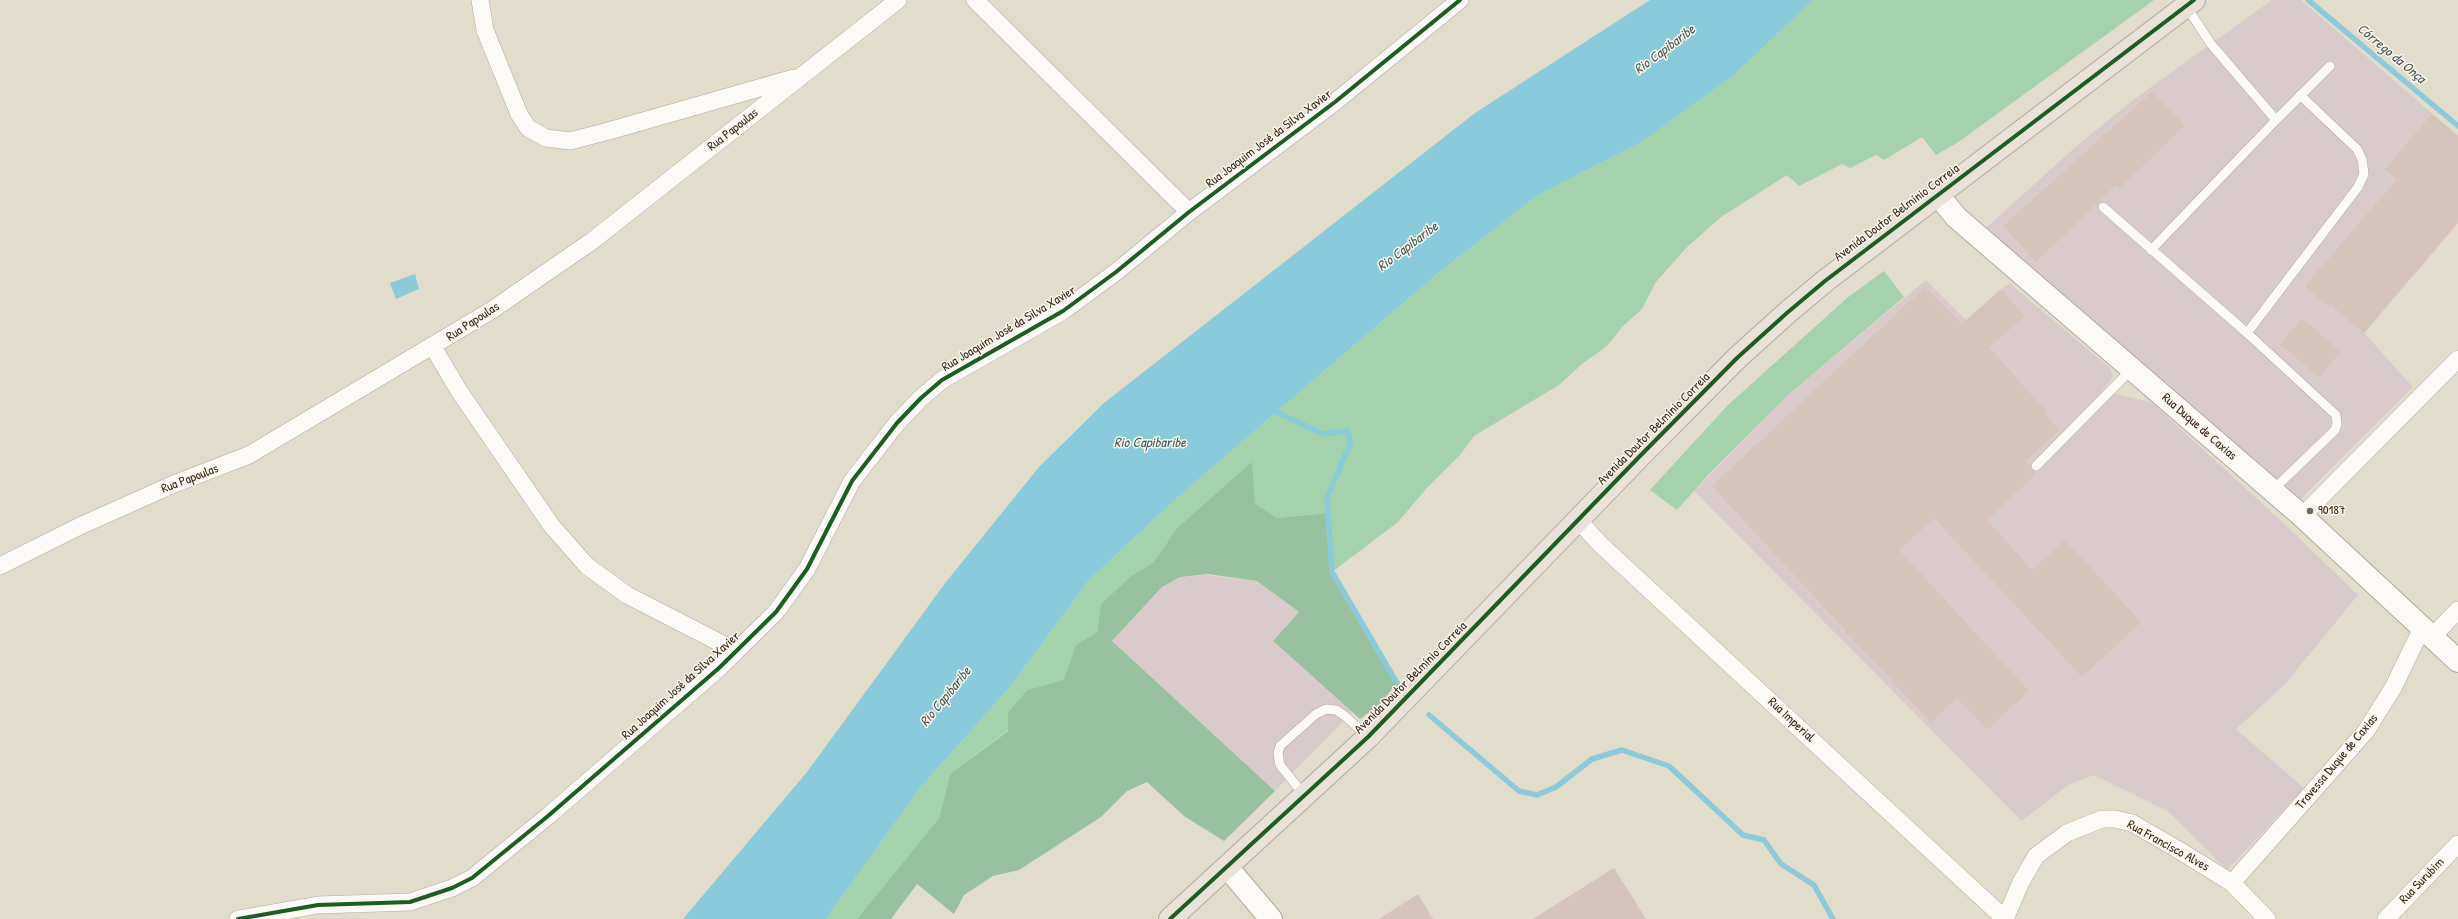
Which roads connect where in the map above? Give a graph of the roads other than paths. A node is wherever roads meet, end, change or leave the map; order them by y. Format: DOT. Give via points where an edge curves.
graph roads {
  1 [pos="480,0"];
  2 [pos="898,0"];
  3 [pos="974,0"];
  4 [pos="1460,0"];
  5 [pos="2190,3"];
  6 [pos="2330,66"];
  7 [pos="802,75"];
  8 [pos="2300,95"];
  9 [pos="2276,120"];
  10 [pos="1938,195"];
  11 [pos="2103,208"];
  12 [pos="1189,212"];
  13 [pos="2151,250"];
  14 [pos="2246,333"];
  15 [pos="433,346"];
  16 [pos="2458,359"];
  17 [pos="2132,369"];
  18 [pos="2036,466"];
  19 [pos="2272,491"];
  20 [pos="2302,516"];
  21 [pos="1578,520"];
  22 [pos="0,566"];
  23 [pos="2458,610"];
  24 [pos="2427,633"];
  25 [pos="736,651"];
  26 [pos="2458,661"];
  27 [pos="1368,737"];
  28 [pos="1304,795"];
  29 [pos="2458,844"];
  30 [pos="1227,868"];
  31 [pos="2232,883"];
  32 [pos="238,919"];
  33 [pos="1170,919"];
  34 [pos="1271,919"];
  35 [pos="2005,919"];
  36 [pos="2267,919"];
  37 [pos="2386,919"];
  1 -- 7 [label="street" via="485,30 519,114 528,128 546,138 570,141"];
  2 -- 7 [label="street, Rua Papoulas"];
  3 -- 12 [label="street"];
  4 -- 12 [label="street, Rua Joaquim José da Silva Xavier" via="1335,102"];
  5 -- 9 [label="lane" via="2211,44"];
  5 -- 10 [label="main road, Avenida Doutor Belmínio Correia"];
  6 -- 8 [label="lane"];
  7 -- 15 [label="street, Rua Papoulas" via="592,241 492,310"];
  8 -- 9 [label="lane"];
  8 -- 14 [label="lane" via="2357,149 2362,158 2364,174 2358,187"];
  9 -- 13 [label="lane"];
  10 -- 17 [label="street, Rua Duque de Caxias" via="1956,217"];
  10 -- 21 [label="main road, Avenida Doutor Belmínio Correia" via="1825,281 1737,358"];
  11 -- 13 [label="lane"];
  12 -- 25 [label="street, Rua Joaquim José da Silva Xavier" via="1116,272 1063,311 942,380 921,398 897,423 852,481 820,545 793,591 776,612"];
  13 -- 14 [label="lane"];
  14 -- 19 [label="lane" via="2336,416 2335,430"];
  15 -- 22 [label="street, Rua Papoulas" via="249,455 166,487"];
  15 -- 25 [label="street" via="459,391 551,525 587,566 627,595"];
  16 -- 20 [label="street"];
  17 -- 18 [label="lane"];
  17 -- 19 [label="street, Rua Duque de Caxias"];
  19 -- 20 [label="street, Rua Duque de Caxias"];
  20 -- 24 [label="street, Rua Duque de Caxias"];
  21 -- 27 [label="main road, Avenida Doutor Belmínio Correia"];
  21 -- 35 [label="street, Rua Imperial" via="1600,544"];
  23 -- 24 [label="street, Travessa Duque de Caxias"];
  24 -- 26 [label="street, Rua Duque de Caxias"];
  24 -- 31 [label="street, Travessa Duque de Caxias" via="2366,731"];
  25 -- 32 [label="street, Rua Joaquim José da Silva Xavier" via="548,816 472,878 452,888 410,902 318,905"];
  27 -- 28 [label="main road, Avenida Doutor Belmínio Correia"];
  27 -- 28 [label="lane" via="1345,716 1336,710 1326,709 1316,714 1280,746 1280,765"];
  28 -- 30 [label="main road, Avenida Doutor Belmínio Correia"];
  29 -- 37 [label="street, Rua Surubim"];
  30 -- 33 [label="main road, Avenida Doutor Belmínio Correia"];
  30 -- 34 [label="street"];
  31 -- 35 [label="street, Rua Francisco Alves" via="2132,823 2102,819 2067,833 2036,856"];
  31 -- 36 [label="street, Rua Francisco Alves"];
}
